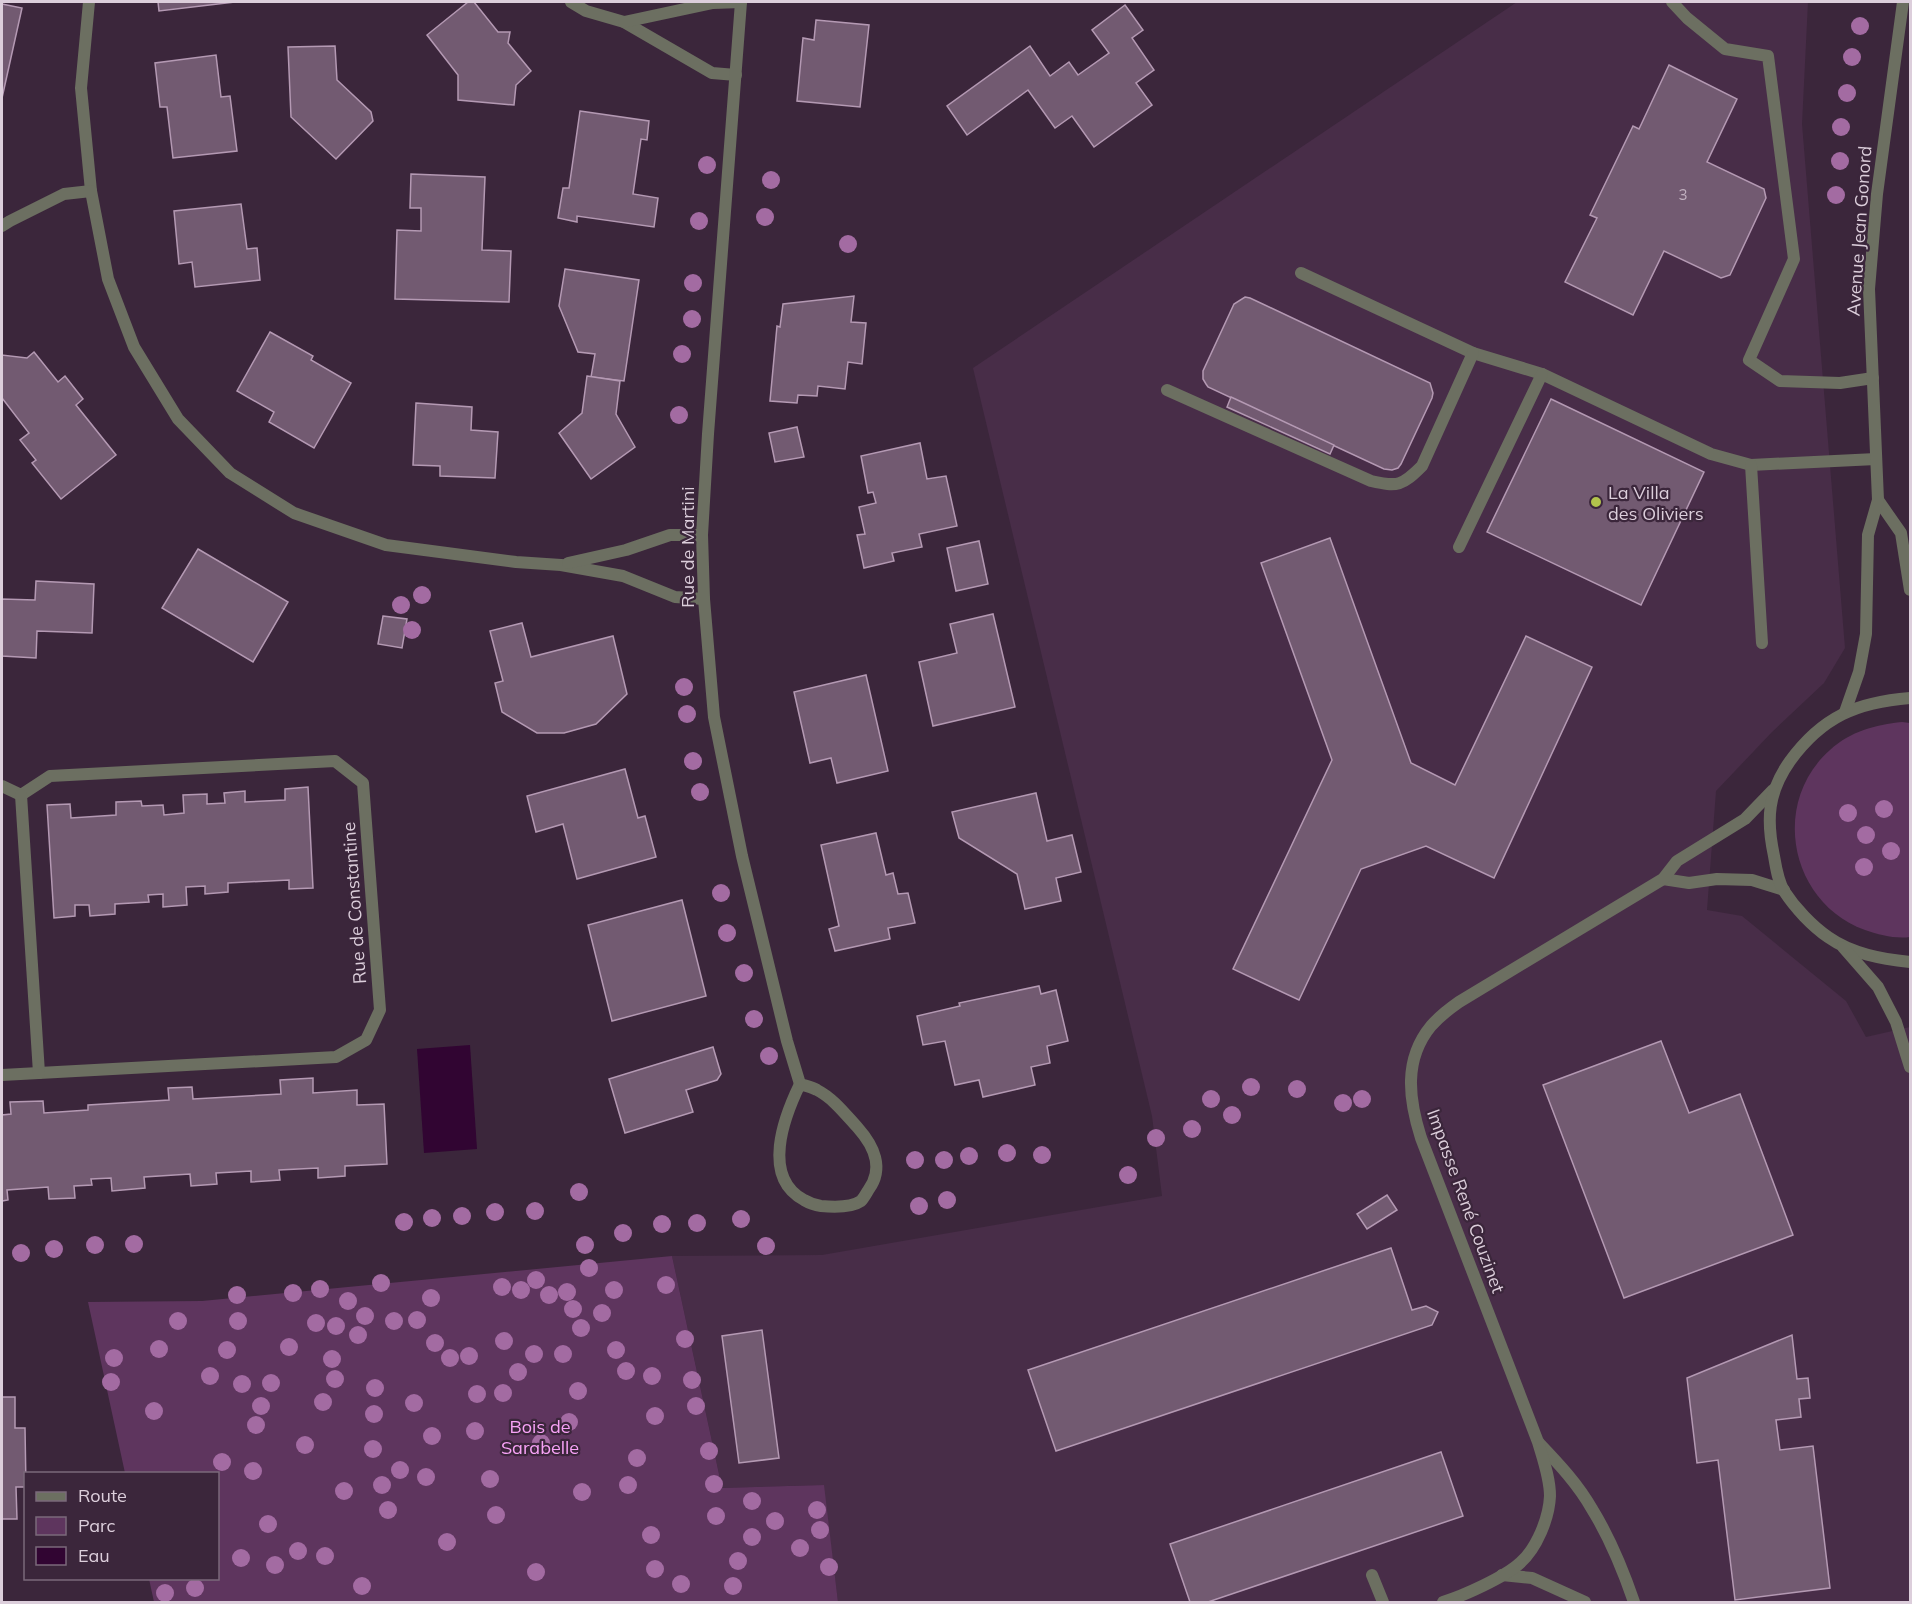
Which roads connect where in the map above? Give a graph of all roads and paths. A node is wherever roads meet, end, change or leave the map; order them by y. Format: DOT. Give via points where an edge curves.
graph roads {
  1 [pos="90,2"];
  2 [pos="571,2"];
  3 [pos="741,2"];
  4 [pos="1672,2"];
  5 [pos="1903,2"];
  6 [pos="624,22"];
  7 [pos="736,75"];
  8 [pos="91,191"];
  9 [pos="2,226"];
  10 [pos="1301,273"];
  11 [pos="1473,353"];
  12 [pos="1542,374"];
  13 [pos="1873,378"];
  14 [pos="1167,390"];
  15 [pos="1876,459"];
  16 [pos="1751,465"];
  17 [pos="1878,500"];
  18 [pos="702,535"];
  19 [pos="1459,547"];
  20 [pos="561,565"];
  21 [pos="1911,590"];
  22 [pos="704,599"];
  23 [pos="1762,643"];
  24 [pos="1911,698"];
  25 [pos="1845,712"];
  26 [pos="2,786"];
  27 [pos="1773,790"];
  28 [pos="21,795"];
  29 [pos="1663,879"];
  30 [pos="1784,890"];
  31 [pos="1840,944"];
  32 [pos="1911,962"];
  33 [pos="1911,1067"];
  34 [pos="39,1073"];
  35 [pos="2,1075"];
  36 [pos="800,1084"];
  37 [pos="1538,1442"];
  38 [pos="1372,1575"];
  39 [pos="1502,1575"];
  40 [pos="1383,1602"];
  41 [pos="1443,1602"];
  42 [pos="1585,1602"];
  43 [pos="1635,1602"];
  1 -- 8 [label="street" via="81,88"];
  2 -- 6 [label="street" via="586,11"];
  3 -- 6 [label="street" via="713,3"];
  3 -- 7 [label="street, Rue de Martini"];
  4 -- 13 [label="street" via="1725,49 1768,56 1794,259 1749,360 1780,381 1840,383"];
  5 -- 13 [label="street, Avenue Jean Gonord" via="1876,194 1869,289"];
  6 -- 7 [label="street" via="712,73"];
  7 -- 18 [label="street, Rue de Martini"];
  8 -- 9 [label="street" via="64,194"];
  8 -- 20 [label="street" via="108,279 134,347 178,419 230,473 294,513 386,545"];
  10 -- 11 [label="street"];
  11 -- 12 [label="street"];
  11 -- 14 [label="street" via="1422,466 1409,479 1392,485 1371,481"];
  12 -- 16 [label="street" via="1712,454"];
  12 -- 19 [label="street"];
  13 -- 15 [label="street, Avenue Jean Gonord"];
  15 -- 16 [label="street"];
  15 -- 17 [label="street, Avenue Jean Gonord"];
  16 -- 23 [label="street"];
  17 -- 21 [label="street" via="1900,533"];
  17 -- 25 [label="street, Avenue Jean Gonord" via="1868,535 1866,634 1859,672"];
  18 -- 20 [label="street" via="670,535"];
  18 -- 22 [label="street, Rue de Martini"];
  20 -- 22 [label="street" via="623,576 675,597"];
  22 -- 36 [label="street, Rue de Martini" via="716,729 742,856"];
  24 -- 25 [label="street" via="1872,703"];
  25 -- 27 [label="street" via="1803,744"];
  26 -- 28 [label="street"];
  27 -- 29 [label="street, Impasse René Couzinet" via="1745,819 1677,861"];
  27 -- 30 [label="street" via="1770,838"];
  28 -- 34 [label="street"];
  28 -- 34 [label="street, Rue de Constantine" via="50,776 335,761 363,783 381,1010 366,1040 336,1057"];
  29 -- 30 [label="street" via="1689,883 1752,880"];
  29 -- 37 [label="street, Impasse René Couzinet" via="1459,1002 1431,1026 1416,1053 1412,1070 1412,1110 1421,1138"];
  30 -- 31 [label="street" via="1802,914"];
  31 -- 32 [label="street" via="1881,959"];
  31 -- 33 [label="street" via="1878,987 1896,1022"];
  34 -- 35 [label="street, Rue de Constantine"];
  36 -- 36 [label="street" via="783,1125 779,1160 784,1181 794,1195 814,1205 839,1208 861,1201 876,1179 876,1158 866,1137 819,1091"];
  37 -- 39 [label="street, Impasse René Couzinet" via="1550,1496 1545,1521 1534,1547"];
  37 -- 43 [label="street, Impasse René Couzinet" via="1592,1508"];
  38 -- 40 [label="street"];
  39 -- 41 [label="street, Impasse René Couzinet"];
  39 -- 42 [label="street" via="1532,1578"];
}
